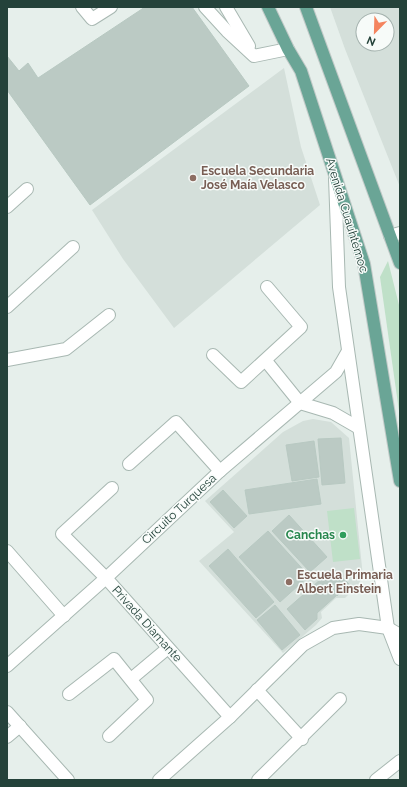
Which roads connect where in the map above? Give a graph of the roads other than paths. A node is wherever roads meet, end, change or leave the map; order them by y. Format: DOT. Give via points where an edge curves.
graph roads {
  1 [pos="82,7"];
  2 [pos="111,7"];
  3 [pos="205,7"];
  4 [pos="226,7"];
  5 [pos="268,7"];
  6 [pos="306,7"];
  7 [pos="288,49"];
  8 [pos="254,56"];
  9 [pos="334,173"];
  10 [pos="27,189"];
  11 [pos="7,207"];
  12 [pos="395,234"];
  13 [pos="73,247"];
  14 [pos="400,263"];
  15 [pos="267,287"];
  16 [pos="7,307"];
  17 [pos="109,315"];
  18 [pos="348,351"];
  19 [pos="213,355"];
  20 [pos="7,360"];
  21 [pos="266,361"];
  22 [pos="300,403"];
  23 [pos="359,428"];
  24 [pos="129,464"];
  25 [pos="220,471"];
  26 [pos="400,481"];
  27 [pos="112,488"];
  28 [pos="7,550"];
  29 [pos="106,578"];
  30 [pos="64,616"];
  31 [pos="388,628"];
  32 [pos="400,635"];
  33 [pos="168,648"];
  34 [pos="400,659"];
  35 [pos="7,666"];
  36 [pos="131,679"];
  37 [pos="257,690"];
  38 [pos="68,694"];
  39 [pos="340,699"];
  40 [pos="7,712"];
  41 [pos="230,717"];
  42 [pos="20,726"];
  43 [pos="109,736"];
  44 [pos="7,737"];
  45 [pos="302,739"];
  46 [pos="400,761"];
  47 [pos="161,779"];
  48 [pos="68,780"];
  49 [pos="258,780"];
  50 [pos="376,780"];
  1 -- 2 [label="street" via="92,19"];
  3 -- 8 [label="street"];
  4 -- 8 [label="street"];
  5 -- 7 [label="main road, Avenida Cuauhtémoc"];
  6 -- 12 [label="main road"];
  7 -- 8 [label="street"];
  7 -- 9 [label="main road, Avenida Cuauhtémoc" via="301,71"];
  9 -- 18 [label="street" via="339,287"];
  9 -- 26 [label="main road, Avenida Cuauhtémoc" via="364,264"];
  10 -- 11 [label="street"];
  12 -- 14 [label="main road"];
  13 -- 16 [label="street"];
  15 -- 21 [label="street" via="302,327"];
  17 -- 20 [label="street" via="66,349"];
  18 -- 22 [label="street, Circuito Turquesa" via="336,372"];
  18 -- 23 [label="street"];
  19 -- 21 [label="street" via="241,382"];
  21 -- 22 [label="street"];
  22 -- 23 [label="street" via="333,413"];
  22 -- 25 [label="street, Circuito Turquesa"];
  23 -- 31 [label="street"];
  24 -- 25 [label="street" via="176,422"];
  25 -- 29 [label="street, Circuito Turquesa"];
  27 -- 29 [label="street, Privada Diamante" via="62,534"];
  28 -- 30 [label="street"];
  29 -- 30 [label="street, Circuito Turquesa"];
  29 -- 33 [label="street, Privada Diamante"];
  30 -- 35 [label="street, Circuito Turquesa"];
  31 -- 32 [label="street"];
  31 -- 34 [label="street"];
  31 -- 37 [label="street" via="359,624 333,628 303,646"];
  33 -- 36 [label="street"];
  33 -- 41 [label="street, Privada Diamante"];
  36 -- 38 [label="street" via="114,659"];
  36 -- 43 [label="street" via="147,700"];
  37 -- 41 [label="street"];
  37 -- 45 [label="street"];
  39 -- 45 [label="street"];
  40 -- 42 [label="street"];
  41 -- 47 [label="street"];
  42 -- 44 [label="street"];
  42 -- 48 [label="street"];
  45 -- 49 [label="street"];
  46 -- 50 [label="street"];
}
